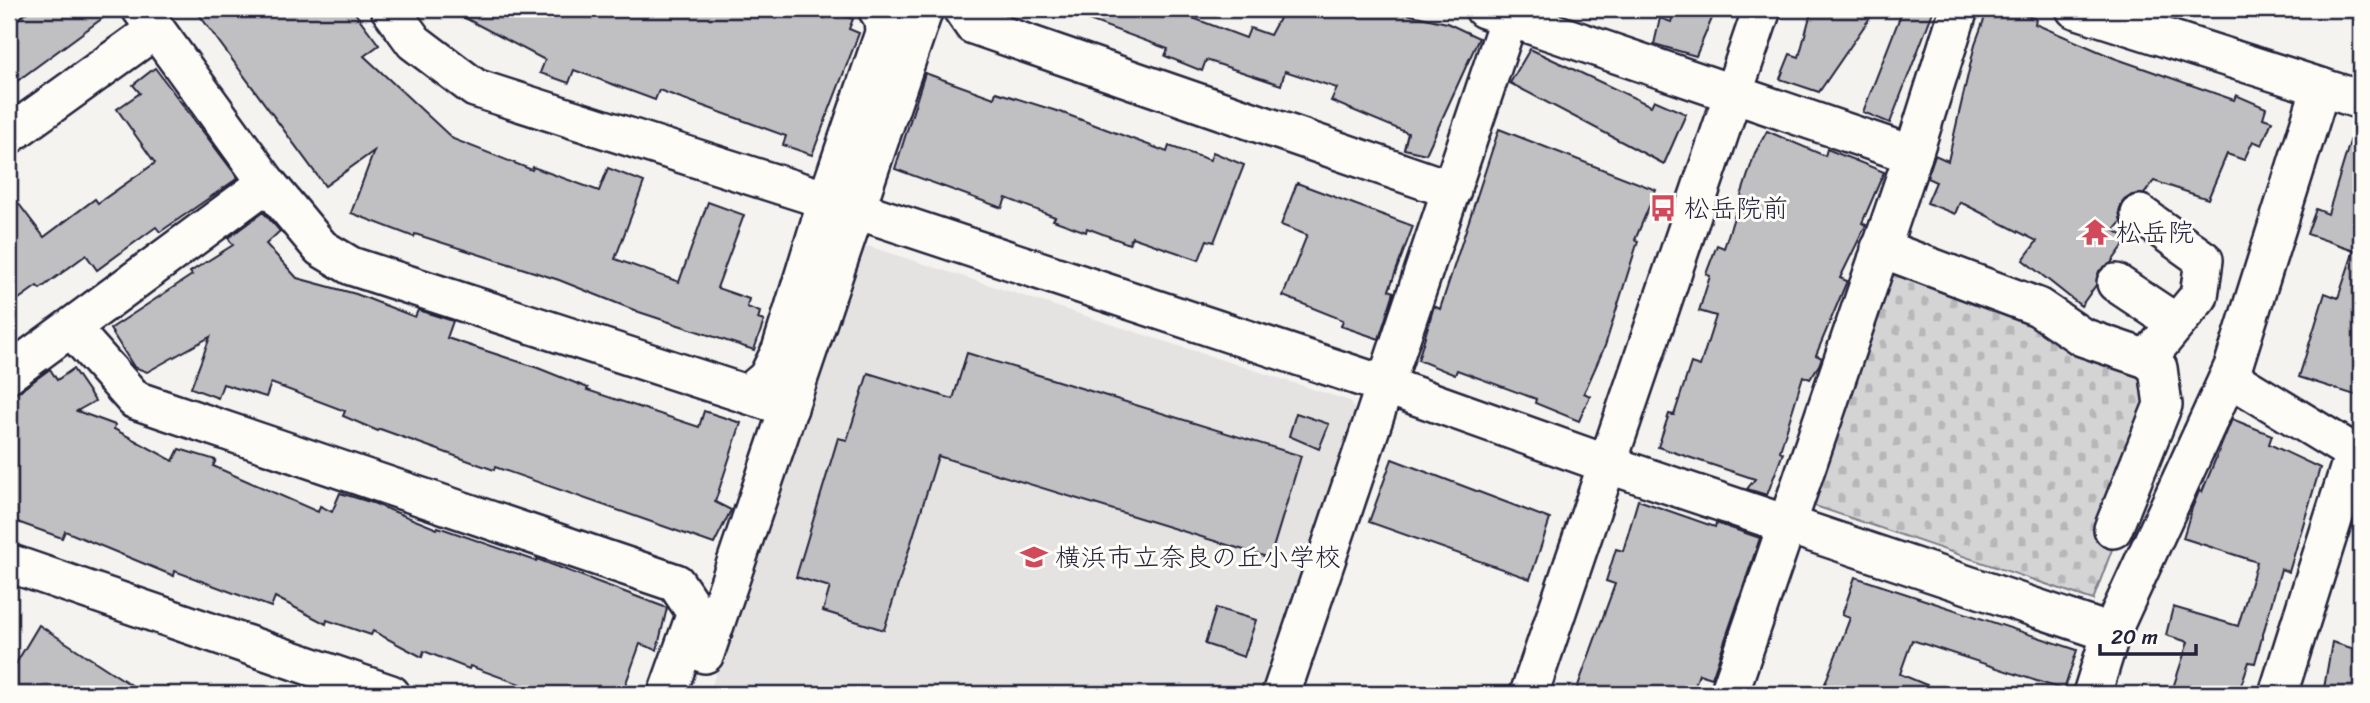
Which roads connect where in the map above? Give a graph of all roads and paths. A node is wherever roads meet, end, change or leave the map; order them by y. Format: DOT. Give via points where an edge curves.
graph roads {
  1 [pos="390,9"];
  2 [pos="877,9"];
  3 [pos="1762,9"];
  4 [pos="1958,9"];
  5 [pos="2075,9"];
  6 [pos="921,10"];
  7 [pos="1502,12"];
  8 [pos="967,17"];
  9 [pos="148,19"];
  10 [pos="2321,87"];
  11 [pos="1733,96"];
  12 [pos="2361,100"];
  13 [pos="9,135"];
  14 [pos="1913,155"];
  15 [pos="267,183"];
  16 [pos="1452,190"];
  17 [pos="841,204"];
  18 [pos="2162,218"];
  19 [pos="1880,248"];
  20 [pos="2116,283"];
  21 [pos="2176,323"];
  22 [pos="71,328"];
  23 [pos="2147,359"];
  24 [pos="9,373"];
  25 [pos="2229,377"];
  26 [pos="1385,385"];
  27 [pos="748,394"];
  28 [pos="789,408"];
  29 [pos="2358,453"];
  30 [pos="1607,464"];
  31 [pos="1787,523"];
  32 [pos="2113,529"];
  33 [pos="9,563"];
  34 [pos="727,588"];
  35 [pos="684,594"];
  36 [pos="2111,633"];
  37 [pos="391,694"];
  38 [pos="667,694"];
  39 [pos="691,694"];
  40 [pos="1281,694"];
  41 [pos="1529,694"];
  42 [pos="1729,694"];
  43 [pos="2092,694"];
  44 [pos="2278,694"];
  1 -- 17 [label="street" via="414,42 475,88"];
  2 -- 17 [label="street" via="884,18 884,33"];
  3 -- 11 [label="street"];
  4 -- 14 [label="street"];
  5 -- 10 [label="street"];
  6 -- 8 [label="street" via="952,22"];
  6 -- 17 [label="street"];
  7 -- 11 [label="street"];
  7 -- 16 [label="street"];
  8 -- 16 [label="street"];
  9 -- 13 [label="street"];
  9 -- 15 [label="street"];
  10 -- 12 [label="street"];
  10 -- 25 [label="street"];
  11 -- 14 [label="street"];
  11 -- 30 [label="street"];
  14 -- 19 [label="street"];
  15 -- 22 [label="street"];
  15 -- 27 [label="street" via="321,248 351,266"];
  16 -- 26 [label="street"];
  17 -- 26 [label="street"];
  17 -- 27 [label="street" via="781,350 767,378"];
  17 -- 28 [label="street"];
  18 -- 21 [label="street" via="2204,260 2199,296"];
  19 -- 23 [label="street" via="2038,307 2082,337"];
  19 -- 31 [label="street"];
  20 -- 21 [label="street"];
  21 -- 23 [label="street"];
  22 -- 24 [label="street"];
  22 -- 35 [label="street" via="135,400 676,583"];
  23 -- 32 [label="street" via="2158,368 2163,405"];
  25 -- 29 [label="street"];
  25 -- 36 [label="street"];
  26 -- 30 [label="street"];
  26 -- 40 [label="street"];
  27 -- 28 [label="street"];
  28 -- 34 [label="street"];
  29 -- 44 [label="street"];
  30 -- 31 [label="street"];
  30 -- 41 [label="street"];
  31 -- 36 [label="street"];
  31 -- 42 [label="street"];
  33 -- 37 [label="street"];
  34 -- 35 [label="street"];
  34 -- 39 [label="street"];
  35 -- 38 [label="street" via="696,613"];
  36 -- 43 [label="street"];
}
